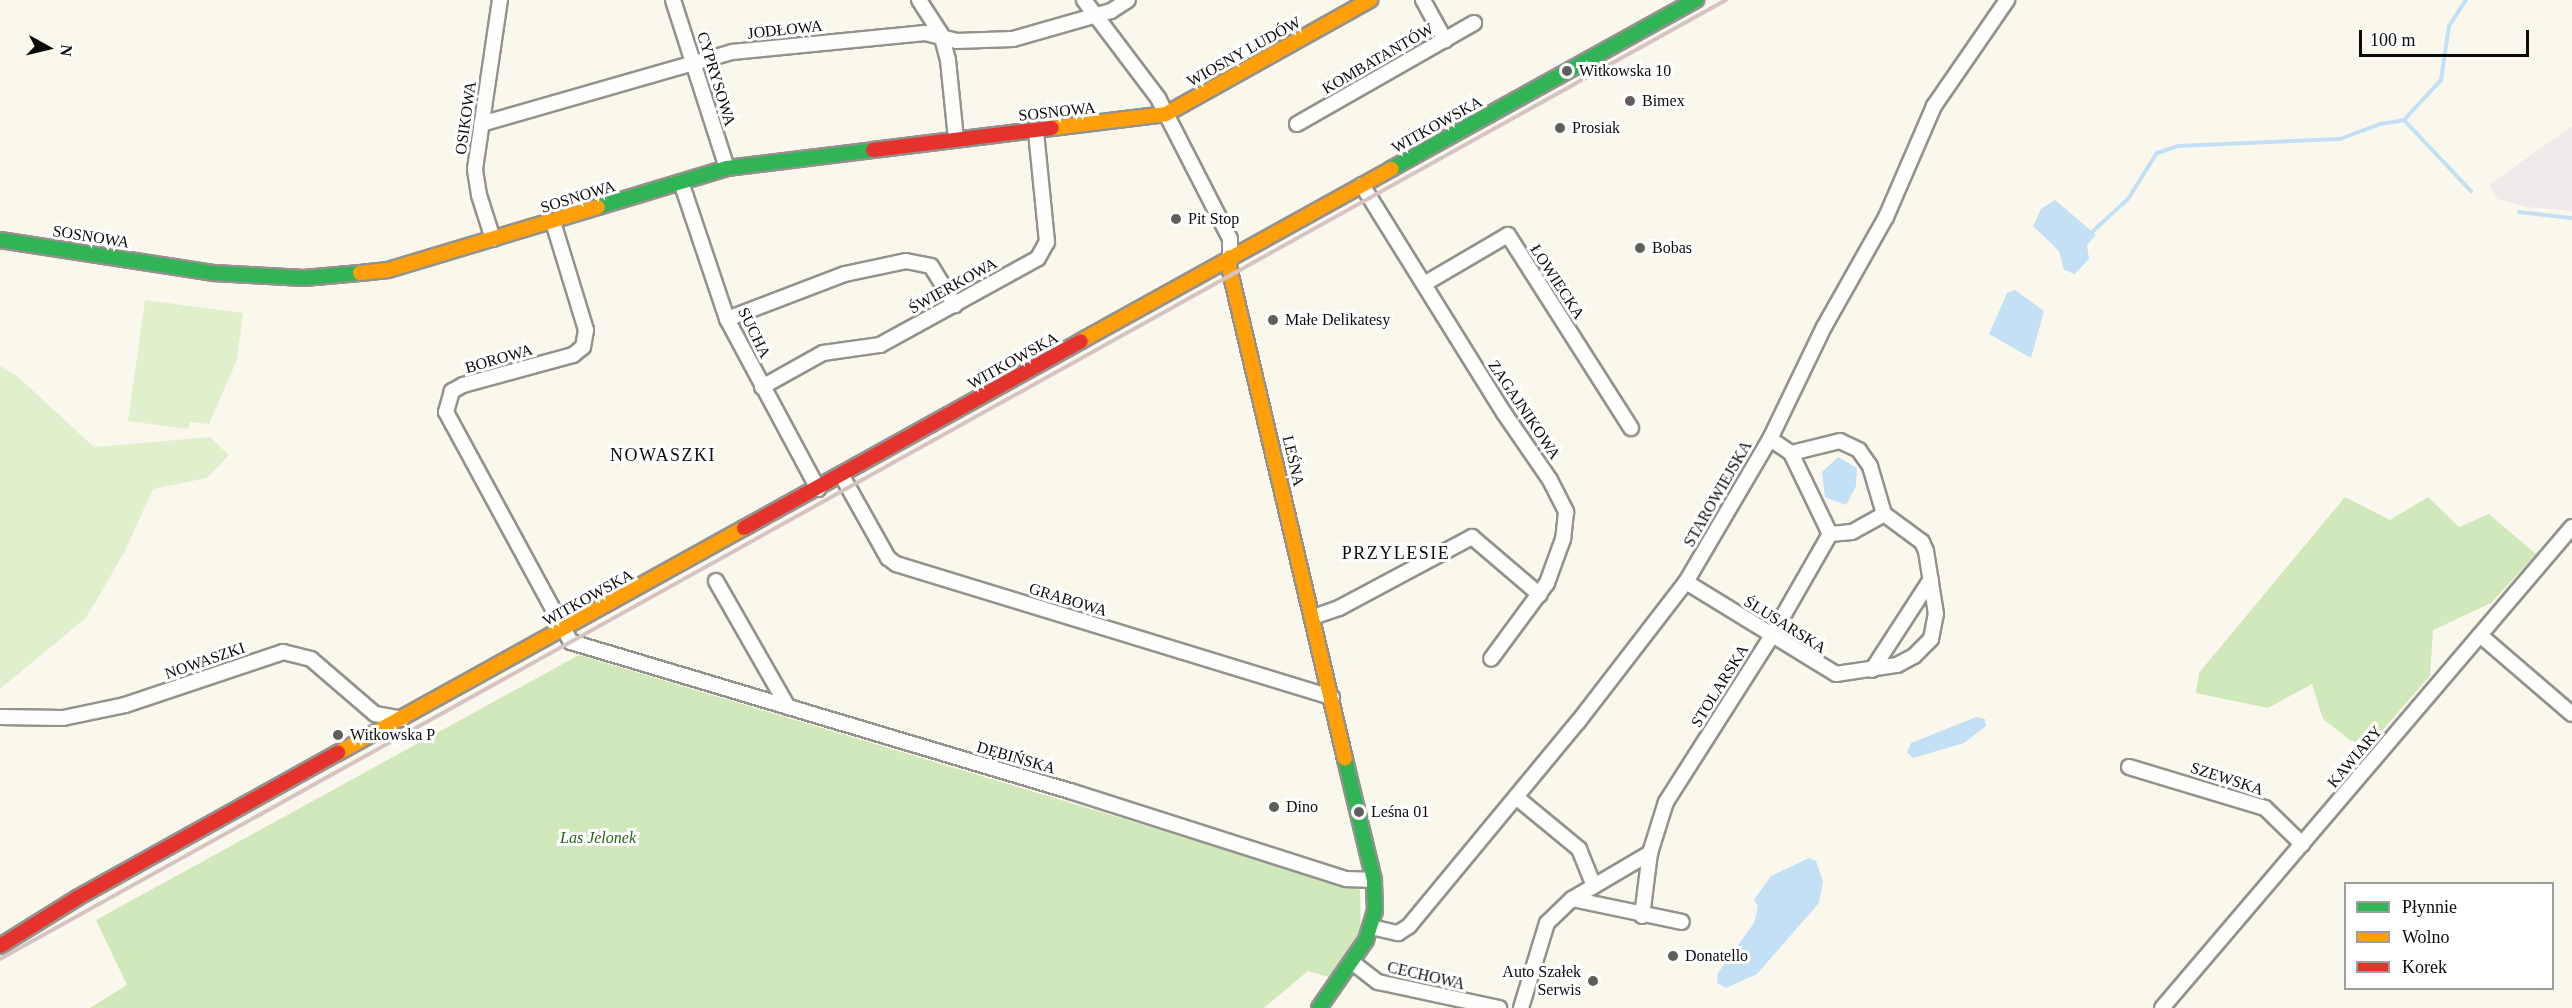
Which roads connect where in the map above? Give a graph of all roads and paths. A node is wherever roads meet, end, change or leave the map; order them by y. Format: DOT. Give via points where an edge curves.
graph roads {
  1 [pos="500,0"];
  2 [pos="674,0"];
  3 [pos="919,0"];
  4 [pos="1084,0"];
  5 [pos="1128,0"];
  6 [pos="1370,0"];
  7 [pos="1423,0"];
  8 [pos="1696,0"];
  9 [pos="2007,0"];
  10 [pos="1096,16"];
  11 [pos="1474,23"];
  12 [pos="941,34"];
  13 [pos="1445,40"];
  14 [pos="694,63"];
  15 [pos="1166,114"];
  16 [pos="481,124"];
  17 [pos="1298,124"];
  18 [pos="1036,131"];
  19 [pos="956,139"];
  20 [pos="727,168"];
  21 [pos="681,182"];
  22 [pos="1362,185"];
  23 [pos="553,222"];
  24 [pos="494,239"];
  25 [pos="0,240"];
  26 [pos="1230,257"];
  27 [pos="1424,284"];
  28 [pos="955,305"];
  29 [pos="728,319"];
  30 [pos="762,387"];
  31 [pos="1631,428"];
  32 [pos="1770,439"];
  33 [pos="1791,453"];
  34 [pos="842,476"];
  35 [pos="818,489"];
  36 [pos="1884,514"];
  37 [pos="2572,527"];
  38 [pos="1830,534"];
  39 [pos="1931,579"];
  40 [pos="716,581"];
  41 [pos="1686,582"];
  42 [pos="1540,595"];
  43 [pos="1313,617"];
  44 [pos="564,630"];
  45 [pos="2480,635"];
  46 [pos="1771,637"];
  47 [pos="1491,659"];
  48 [pos="1872,670"];
  49 [pos="1332,697"];
  50 [pos="788,707"];
  51 [pos="2572,714"];
  52 [pos="0,717"];
  53 [pos="402,719"];
  54 [pos="2129,767"];
  55 [pos="1516,797"];
  56 [pos="2302,844"];
  57 [pos="1650,853"];
  58 [pos="1374,880"];
  59 [pos="1594,886"];
  60 [pos="1572,899"];
  61 [pos="1642,916"];
  62 [pos="1682,922"];
  63 [pos="1371,927"];
  64 [pos="0,946"];
  65 [pos="1353,962"];
  66 [pos="1319,1008"];
  67 [pos="1498,1008"];
  68 [pos="1521,1008"];
  69 [pos="2162,1008"];
  1 -- 16 [label="street, OSIKOWA"];
  2 -- 14 [label="street, CYPRYSOWA"];
  3 -- 12 [label="street"];
  4 -- 10 [label="street, LEŚNA"];
  5 -- 10 [label="street, JODŁOWA"];
  6 -- 15 [label="street, WIOSNY LUDÓW"];
  7 -- 13 [label="street"];
  8 -- 22 [label="street, WITKOWSKA"];
  9 -- 32 [label="street, STAROWIEJSKA" via="1934,106 1886,217 1824,327"];
  10 -- 12 [label="street, JODŁOWA" via="1013,39 956,41"];
  10 -- 15 [label="street, LEŚNA" via="1151,87"];
  11 -- 13 [label="street, KOMBATANTÓW"];
  12 -- 14 [label="street, JODŁOWA" via="732,52"];
  12 -- 19 [label="street" via="948,60"];
  13 -- 17 [label="street, KOMBATANTÓW"];
  14 -- 16 [label="street, JODŁOWA"];
  14 -- 20 [label="street, CYPRYSOWA"];
  15 -- 18 [label="street, SOSNOWA"];
  15 -- 26 [label="street, LEŚNA" via="1230,239"];
  16 -- 24 [label="street, OSIKOWA" via="476,182"];
  18 -- 19 [label="street, SOSNOWA"];
  18 -- 28 [label="street, ŚWIERKOWA" via="1045,250"];
  19 -- 20 [label="street, SOSNOWA"];
  20 -- 21 [label="street, SOSNOWA"];
  21 -- 23 [label="street, SOSNOWA"];
  21 -- 29 [label="street, SUCHA"];
  22 -- 26 [label="street, WITKOWSKA"];
  22 -- 27 [label="street, ZAGAJNIKOWA"];
  23 -- 24 [label="street, SOSNOWA"];
  23 -- 44 [label="street, BOROWA" via="586,330 583,347 573,355 452,391 446,412"];
  24 -- 25 [label="street, SOSNOWA" via="388,270 304,278 214,273"];
  26 -- 34 [label="street, WITKOWSKA"];
  26 -- 43 [label="street, LEŚNA" via="1229,267"];
  27 -- 31 [label="street, ŁOWIECKA" via="1508,235"];
  27 -- 42 [label="street, ZAGAJNIKOWA" via="1563,504 1563,539"];
  28 -- 29 [label="street" via="931,266 906,261 845,274"];
  28 -- 30 [label="street, ŚWIERKOWA" via="880,345 823,353"];
  29 -- 30 [label="street, SUCHA"];
  30 -- 35 [label="street, SUCHA"];
  32 -- 33 [label="street"];
  32 -- 41 [label="street, STAROWIEJSKA"];
  33 -- 36 [label="street" via="1831,442 1854,445 1870,466"];
  33 -- 38 [label="street"];
  34 -- 35 [label="street, WITKOWSKA"];
  34 -- 49 [label="street, GRABOWA" via="888,558 896,564"];
  35 -- 44 [label="street, WITKOWSKA"];
  36 -- 38 [label="street" via="1852,532"];
  36 -- 39 [label="street, ŚLUSARSKA" via="1922,542"];
  37 -- 45 [label="street, KAWIARY"];
  38 -- 46 [label="street, STOLARSKA"];
  39 -- 48 [label="street"];
  39 -- 48 [label="street, ŚLUSARSKA" via="1936,625 1931,639 1905,661"];
  40 -- 50 [label="street"];
  41 -- 46 [label="street, ŚLUSARSKA"];
  41 -- 55 [label="street, STAROWIEJSKA"];
  42 -- 43 [label="street" via="1472,537 1339,608"];
  42 -- 47 [label="street, ZAGAJNIKOWA"];
  43 -- 49 [label="street, LEŚNA"];
  44 -- 50 [label="street, DĘBIŃSKA" via="571,642 579,645"];
  44 -- 53 [label="street, WITKOWSKA"];
  45 -- 51 [label="street"];
  45 -- 56 [label="street, KAWIARY"];
  46 -- 48 [label="street, ŚLUSARSKA" via="1836,674"];
  46 -- 57 [label="street, STOLARSKA" via="1666,802"];
  49 -- 58 [label="street, LEŚNA"];
  50 -- 58 [label="street, DĘBIŃSKA" via="1195,829 1346,879"];
  52 -- 53 [label="street, NOWASZKI" via="63,717 125,705 284,652 311,659 375,714"];
  53 -- 64 [label="street, WITKOWSKA" via="77,898"];
  54 -- 56 [label="street, SZEWSKA" via="2265,808"];
  55 -- 59 [label="street" via="1579,849"];
  55 -- 63 [label="street, STAROWIEJSKA" via="1410,926 1398,933"];
  56 -- 69 [label="street, KAWIARY"];
  57 -- 59 [label="street"];
  57 -- 61 [label="street, STOLARSKA"];
  58 -- 63 [label="street, LEŚNA"];
  59 -- 60 [label="street"];
  60 -- 61 [label="street"];
  60 -- 68 [label="street" via="1558,910 1540,937"];
  61 -- 62 [label="street"];
  63 -- 65 [label="street, LEŚNA"];
  65 -- 66 [label="street, LEŚNA"];
  65 -- 67 [label="street, CECHOWA" via="1378,982"];
}
